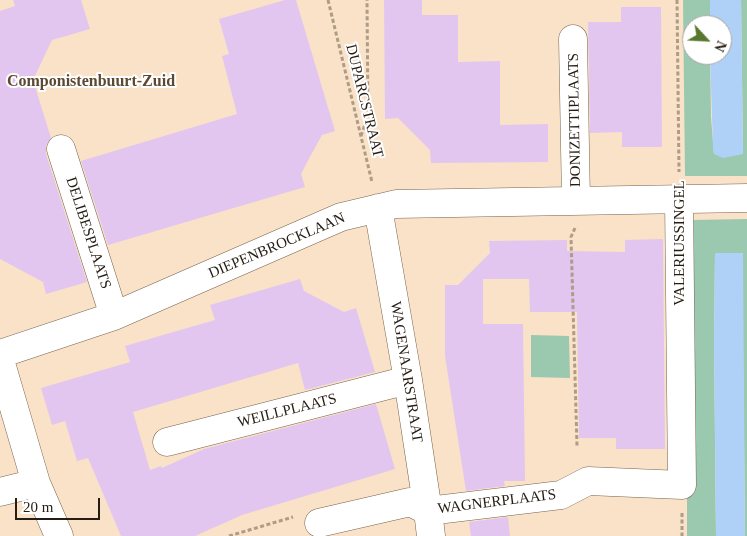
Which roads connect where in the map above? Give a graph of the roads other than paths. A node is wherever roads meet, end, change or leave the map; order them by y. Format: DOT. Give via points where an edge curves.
graph roads {
  1 [pos="573,39"];
  2 [pos="61,149"];
  3 [pos="747,198"];
  4 [pos="679,199"];
  5 [pos="576,201"];
  6 [pos="378,208"];
  7 [pos="114,316"];
  8 [pos="0,354"];
  9 [pos="0,360"];
  10 [pos="408,380"];
  11 [pos="166,442"];
  12 [pos="36,483"];
  13 [pos="682,485"];
  14 [pos="0,492"];
  15 [pos="319,523"];
  16 [pos="430,523"];
  17 [pos="59,536"];
  1 -- 5 [label="street, DONIZETTIPLAATS"];
  2 -- 7 [label="street, DELIBESPLAATS"];
  3 -- 4 [label="street, DIEPENBROCKLAAN"];
  4 -- 5 [label="street, DIEPENBROCKLAAN"];
  4 -- 13 [label="street, VALERIUSSINGEL"];
  5 -- 6 [label="street, DIEPENBROCKLAAN" via="396,204"];
  6 -- 7 [label="street, DIEPENBROCKLAAN" via="341,217"];
  6 -- 10 [label="street, WAGENAARSTRAAT"];
  7 -- 8 [label="street, DIEPENBROCKLAAN"];
  9 -- 12 [label="street"];
  10 -- 11 [label="street, WEILLPLAATS"];
  10 -- 16 [label="street, WAGENAARSTRAAT"];
  12 -- 14 [label="street"];
  12 -- 17 [label="street"];
  13 -- 16 [label="street, WAGNERPLAATS" via="588,482 560,495"];
  15 -- 16 [label="street" via="410,502"];
}
